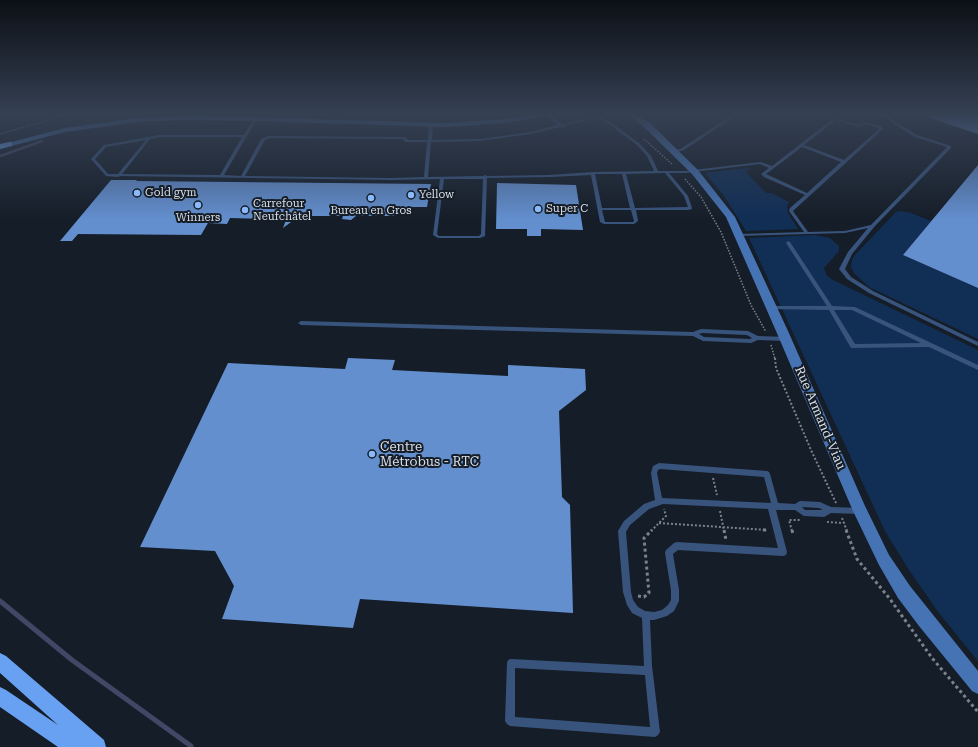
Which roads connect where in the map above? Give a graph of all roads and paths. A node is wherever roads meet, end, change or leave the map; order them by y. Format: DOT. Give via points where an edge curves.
graph roads {
  1 [pos="101,150"];
  2 [pos="139,150"];
  3 [pos="237,150"];
  4 [pos="256,150"];
  5 [pos="429,150"];
  6 [pos="643,150"];
  7 [pos="672,150"];
  8 [pos="795,150"];
  9 [pos="813,150"];
  10 [pos="858,150"];
  11 [pos="947,150"];
  12 [pos="844,162"];
  13 [pos="772,168"];
  14 [pos="658,172"];
  15 [pos="666,172"];
  16 [pos="695,172"];
  17 [pos="593,173"];
  18 [pos="624,173"];
  19 [pos="118,176"];
  20 [pos="485,176"];
  21 [pos="221,177"];
  22 [pos="242,177"];
  23 [pos="426,178"];
  24 [pos="442,178"];
  25 [pos="808,195"];
  26 [pos="600,209"];
  27 [pos="633,209"];
  28 [pos="873,226"];
  29 [pos="807,233"];
  30 [pos="739,235"];
  31 [pos="788,243"];
  32 [pos="830,307"];
  33 [pos="772,308"];
  34 [pos="301,323"];
  35 [pos="786,339"];
  36 [pos="978,344"];
  37 [pos="930,345"];
  38 [pos="774,352"];
  39 [pos="978,368"];
  40 [pos="714,483"];
  41 [pos="715,488"];
  42 [pos="659,501"];
  43 [pos="773,506"];
  44 [pos="664,510"];
  45 [pos="838,510"];
  46 [pos="860,511"];
  47 [pos="658,523"];
  48 [pos="723,523"];
  49 [pos="724,527"];
  50 [pos="767,530"];
  51 [pos="724,531"];
  52 [pos="637,596"];
  53 [pos="646,615"];
  54 [pos="0,662"];
  55 [pos="648,671"];
  56 [pos="978,685"];
  57 [pos="0,696"];
  58 [pos="978,712"];
  59 [pos="74,747"];
  60 [pos="97,747"];
  1 -- 19 [label="lane" via="93,159 107,175"];
  2 -- 19 [label="lane"];
  3 -- 21 [label="lane"];
  4 -- 22 [label="lane"];
  5 -- 23 [label="lane"];
  6 -- 14 [label="lane"];
  7 -- 16 [label="main road, Rue Armand-Viau"];
  8 -- 13 [label="lane"];
  9 -- 12 [label="lane"];
  10 -- 12 [label="lane"];
  11 -- 28 [label="lane"];
  12 -- 25 [label="lane"];
  13 -- 16 [label="lane" via="761,163"];
  13 -- 25 [label="lane" via="763,174"];
  14 -- 15 [label="lane"];
  14 -- 18 [label="lane"];
  15 -- 16 [label="lane"];
  15 -- 27 [label="lane" via="686,196 690,208"];
  16 -- 30 [label="main road, Rue Armand-Viau" via="725,210"];
  17 -- 18 [label="lane"];
  17 -- 20 [label="lane"];
  17 -- 26 [label="lane"];
  18 -- 27 [label="lane"];
  19 -- 21 [label="lane"];
  20 -- 24 [label="lane"];
  20 -- 24 [label="lane" via="483,235 480,237 435,235"];
  21 -- 22 [label="lane"];
  22 -- 23 [label="lane"];
  23 -- 24 [label="lane"];
  25 -- 29 [label="lane" via="791,211"];
  26 -- 27 [label="lane"];
  26 -- 27 [label="lane" via="604,223 634,223 636,221"];
  28 -- 29 [label="lane" via="845,232"];
  28 -- 36 [label="lane" via="850,253 842,269 849,278 871,292"];
  29 -- 30 [label="lane"];
  30 -- 33 [label="main road, Rue Armand-Viau"];
  31 -- 32 [label="lane"];
  32 -- 33 [label="lane"];
  32 -- 37 [label="lane" via="853,308"];
  32 -- 37 [label="lane" via="853,346"];
  33 -- 35 [label="main road, Rue Armand-Viau"];
  34 -- 35 [label="lane" via="694,334 703,339 751,341 757,338"];
  35 -- 46 [label="main road, Rue Armand-Viau"];
  37 -- 39 [label="lane"];
  38 -- 45 [label="path" via="776,368"];
  40 -- 41 [label="path"];
  42 -- 43 [label="lane"];
  42 -- 43 [label="lane" via="654,473 655,468 659,466 767,474"];
  42 -- 53 [label="lane" via="638,513 622,531 625,578 630,602 635,610"];
  43 -- 45 [label="lane" via="796,507 804,513 824,514 830,510"];
  43 -- 53 [label="lane" via="784,552 677,546 669,553 675,601 664,613"];
  44 -- 47 [label="path" via="666,516"];
  45 -- 46 [label="lane"];
  45 -- 58 [label="path" via="857,559 890,599 932,658"];
  46 -- 56 [label="main road, Rue Armand-Viau" via="884,560 904,592"];
  47 -- 49 [label="path"];
  47 -- 52 [label="path" via="644,538 649,592 644,596"];
  48 -- 49 [label="path"];
  49 -- 50 [label="path"];
  49 -- 51 [label="path"];
  53 -- 55 [label="lane"];
  54 -- 60 [label="highway"];
  55 -- 55 [label="lane" via="655,732 510,721 511,663"];
  57 -- 59 [label="highway"];
}
